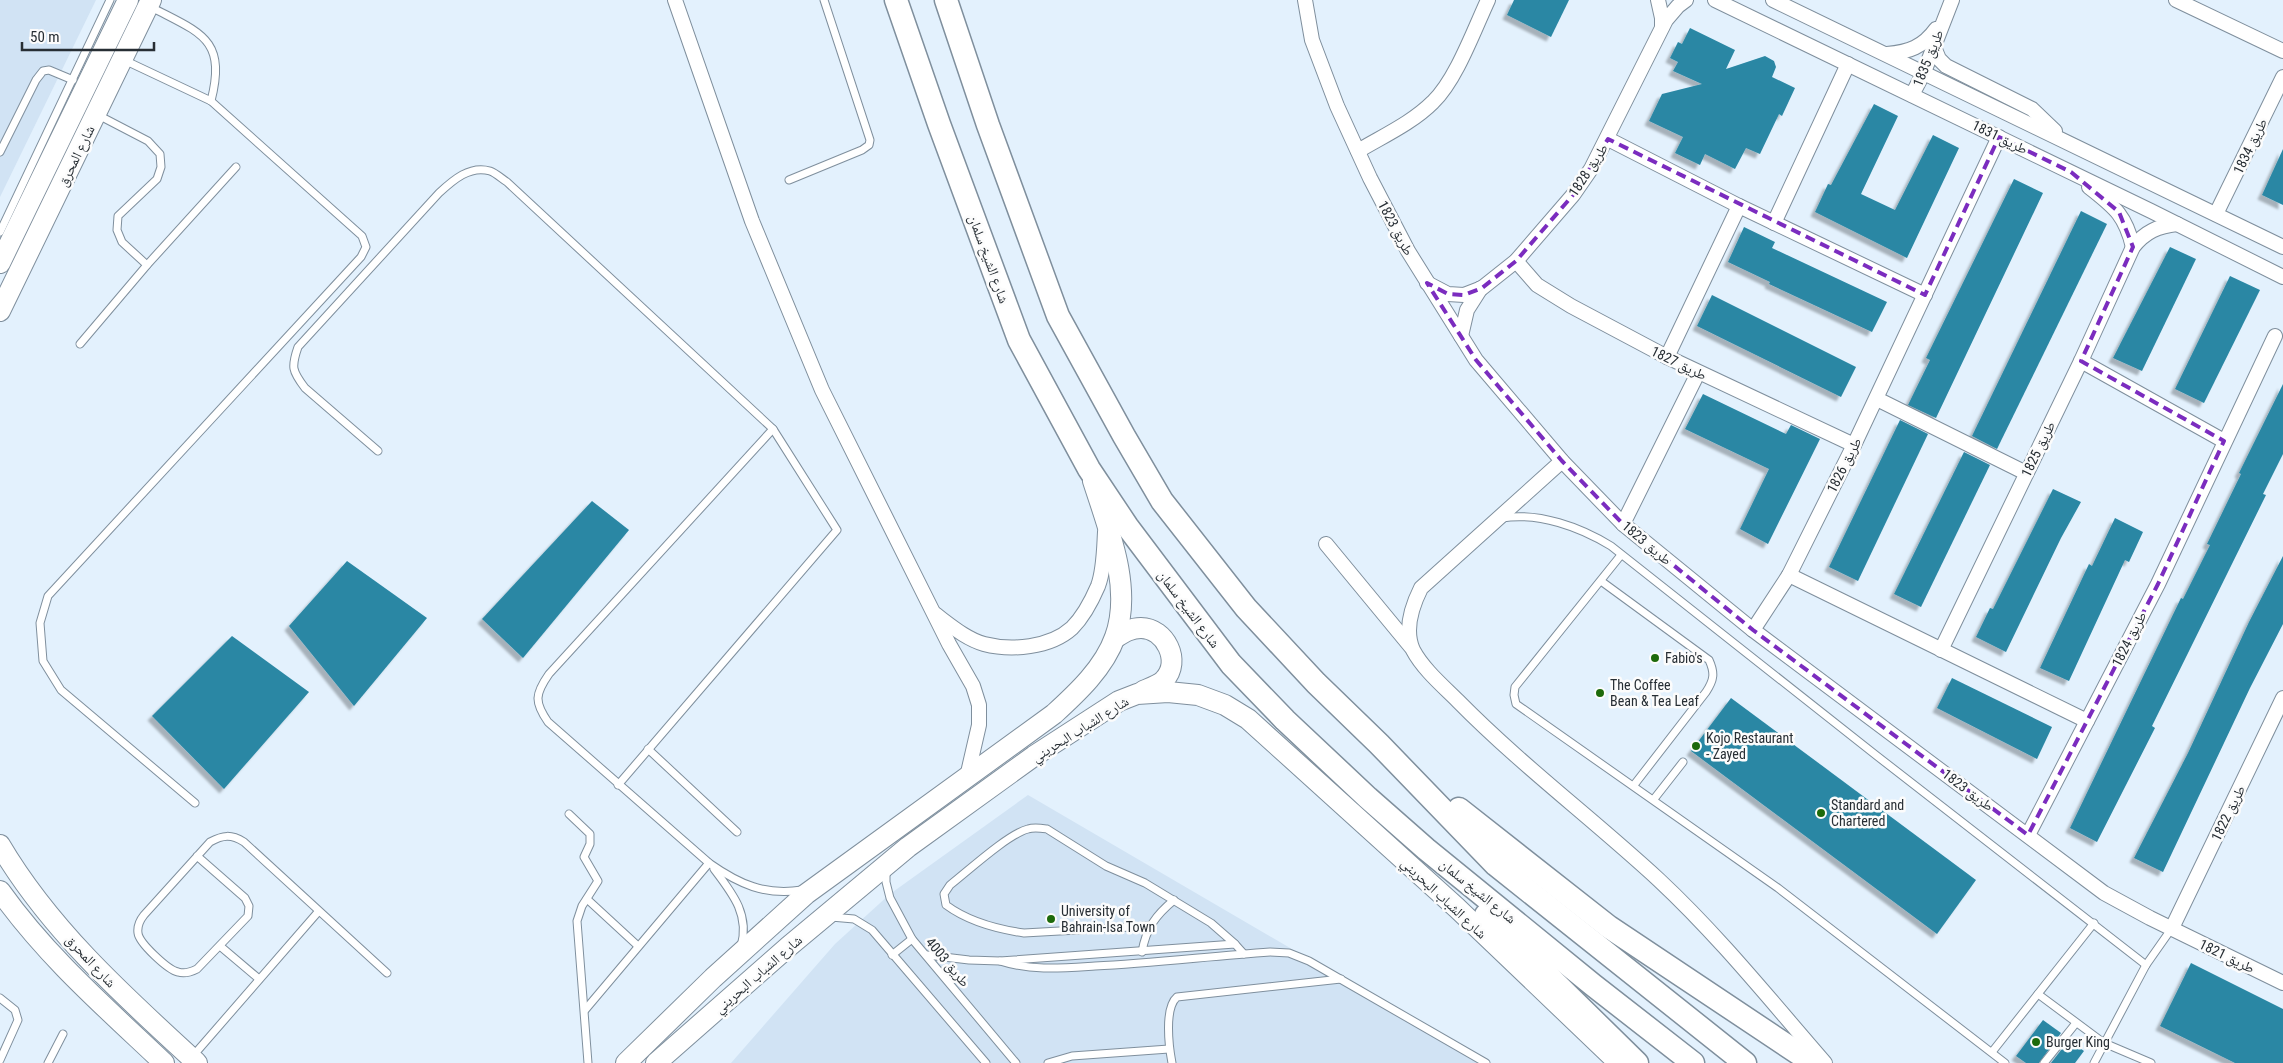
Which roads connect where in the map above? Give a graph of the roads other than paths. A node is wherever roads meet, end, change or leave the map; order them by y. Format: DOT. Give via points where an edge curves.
graph roads {
  1 [pos="110,0"];
  2 [pos="128,0"];
  3 [pos="675,0"];
  4 [pos="824,0"];
  5 [pos="896,0"];
  6 [pos="946,0"];
  7 [pos="956,0"];
  8 [pos="1305,0"];
  9 [pos="1488,0"];
  10 [pos="1658,0"];
  11 [pos="1686,0"];
  12 [pos="1715,0"];
  13 [pos="1773,0"];
  14 [pos="1952,0"];
  15 [pos="2176,0"];
  16 [pos="149,3"];
  17 [pos="1943,20"];
  18 [pos="1662,28"];
  19 [pos="958,36"];
  20 [pos="1934,47"];
  21 [pos="2283,52"];
  22 [pos="1887,54"];
  23 [pos="122,59"];
  24 [pos="1848,64"];
  25 [pos="1924,72"];
  26 [pos="2283,77"];
  27 [pos="73,80"];
  28 [pos="1912,95"];
  29 [pos="211,101"];
  30 [pos="97,114"];
  31 [pos="1999,137"];
  32 [pos="1608,139"];
  33 [pos="2066,141"];
  34 [pos="1358,151"];
  35 [pos="0,152"];
  36 [pos="236,167"];
  37 [pos="2071,172"];
  38 [pos="790,180"];
  39 [pos="1739,206"];
  40 [pos="2216,214"];
  41 [pos="1774,223"];
  42 [pos="2177,224"];
  43 [pos="0,232"];
  44 [pos="2133,247"];
  45 [pos="2283,247"];
  46 [pos="1516,261"];
  47 [pos="0,263"];
  48 [pos="147,265"];
  49 [pos="2283,277"];
  50 [pos="1427,283"];
  51 [pos="1482,288"];
  52 [pos="1925,295"];
  53 [pos="0,311"];
  54 [pos="1460,336"];
  55 [pos="2275,336"];
  56 [pos="80,344"];
  57 [pos="1666,357"];
  58 [pos="2081,361"];
  59 [pos="1698,373"];
  60 [pos="1877,399"];
  61 [pos="772,429"];
  62 [pos="2224,441"];
  63 [pos="1854,445"];
  64 [pos="378,451"];
  65 [pos="1562,461"];
  66 [pos="1089,469"];
  67 [pos="2026,473"];
  68 [pos="1496,519"];
  69 [pos="1106,523"];
  70 [pos="1623,524"];
  71 [pos="1326,544"];
  72 [pos="1621,554"];
  73 [pos="1789,575"];
  74 [pos="1601,580"];
  75 [pos="932,612"];
  76 [pos="1754,630"];
  77 [pos="1115,638"];
  78 [pos="1413,650"];
  79 [pos="1941,650"];
  80 [pos="1137,694"];
  81 [pos="2283,698"];
  82 [pos="2087,721"];
  83 [pos="1379,744"];
  84 [pos="648,749"];
  85 [pos="1683,762"];
  86 [pos="967,777"];
  87 [pos="618,785"];
  88 [pos="1634,785"];
  89 [pos="1654,799"];
  90 [pos="195,804"];
  91 [pos="569,814"];
  92 [pos="737,832"];
  93 [pos="2028,835"];
  94 [pos="0,845"];
  95 [pos="1426,849"];
  96 [pos="198,856"];
  97 [pos="709,863"];
  98 [pos="887,865"];
  99 [pos="815,888"];
  100 [pos="0,891"];
  101 [pos="587,898"];
  102 [pos="1174,900"];
  103 [pos="318,912"];
  104 [pos="822,919"];
  105 [pos="2094,924"];
  106 [pos="1149,926"];
  107 [pos="2172,928"];
  108 [pos="912,939"];
  109 [pos="1235,944"];
  110 [pos="220,946"];
  111 [pos="638,946"];
  112 [pos="1142,952"];
  113 [pos="1244,954"];
  114 [pos="892,955"];
  115 [pos="738,956"];
  116 [pos="927,956"];
  117 [pos="1000,961"];
  118 [pos="2146,965"];
  119 [pos="387,973"];
  120 [pos="1341,979"];
  121 [pos="259,980"];
  122 [pos="2283,983"];
  123 [pos="2038,994"];
  124 [pos="0,998"];
  125 [pos="585,1010"];
  126 [pos="2076,1023"];
  127 [pos="63,1034"];
  128 [pos="2104,1043"];
  129 [pos="1169,1049"];
  130 [pos="1992,1052"];
  131 [pos="0,1060"];
  132 [pos="194,1060"];
  133 [pos="48,1063"];
  134 [pos="164,1063"];
  135 [pos="588,1063"];
  136 [pos="626,1063"];
  137 [pos="656,1063"];
  138 [pos="986,1063"];
  139 [pos="1016,1063"];
  140 [pos="1048,1063"];
  141 [pos="1172,1063"];
  142 [pos="1486,1063"];
  143 [pos="1619,1063"];
  144 [pos="1637,1063"];
  145 [pos="1693,1063"];
  146 [pos="1745,1063"];
  147 [pos="1813,1063"];
  148 [pos="1825,1063"];
  149 [pos="2005,1063"];
  150 [pos="2044,1063"];
  151 [pos="2094,1063"];
  152 [pos="2151,1063"];
  1 -- 27 [label="lane"];
  2 -- 47 [label="street, شارع المحرق"];
  3 -- 75 [label="street" via="752,221 822,390"];
  4 -- 38 [label="lane" via="870,140 862,150"];
  5 -- 66 [label="main road, شارع الشيخ سلمان" via="1019,340"];
  6 -- 19 [label="main road"];
  7 -- 19 [label="main road"];
  8 -- 34 [label="street, طريق 1823" via="1312,40"];
  9 -- 34 [label="street" via="1451,78 1434,101 1412,119"];
  10 -- 18 [label="street"];
  11 -- 18 [label="street, طريق 1828" via="1671,12"];
  12 -- 24 [label="street, طريق 1831"];
  13 -- 22 [label="street, طريق 1831"];
  14 -- 17 [label="street, طريق 1835"];
  15 -- 21 [label="street"];
  16 -- 23 [label="street, شارع المحرق"];
  16 -- 29 [label="lane" via="199,32 211,47 217,71"];
  17 -- 20 [label="street, طريق 1835"];
  17 -- 22 [label="street, طريق 1835" via="1928,40 1916,48"];
  18 -- 32 [label="street, طريق 1828"];
  19 -- 83 [label="main road" via="1058,316 1162,501 1246,608"];
  20 -- 25 [label="street, طريق 1835"];
  20 -- 33 [label="street" via="1946,66 2032,109"];
  22 -- 25 [label="street, طريق 1831"];
  23 -- 29 [label="lane"];
  23 -- 30 [label="street, شارع المحرق"];
  24 -- 28 [label="street, طريق 1831"];
  24 -- 41 [label="street"];
  25 -- 28 [label="street, طريق 1835"];
  25 -- 33 [label="street, طريق 1831"];
  26 -- 40 [label="street, طريق 1834"];
  27 -- 35 [label="lane" via="49,70 43,71"];
  27 -- 43 [label="lane"];
  28 -- 31 [label="street, طريق 1831"];
  29 -- 90 [label="lane" via="362,236 366,247 48,596 40,623 42,661 61,690"];
  30 -- 48 [label="lane" via="148,141 160,154 161,167 157,179 118,216 116,230 122,242"];
  30 -- 53 [label="street, شارع المحرق"];
  31 -- 37 [label="street, طريق 1831"];
  31 -- 52 [label="street, طريق 1826"];
  32 -- 39 [label="street"];
  32 -- 46 [label="street, طريق 1828" via="1572,195"];
  33 -- 40 [label="street, طريق 1831"];
  34 -- 50 [label="street, طريق 1823"];
  36 -- 48 [label="lane"];
  37 -- 42 [label="street, طريق 1831"];
  37 -- 44 [label="street" via="2119,212"];
  39 -- 41 [label="street"];
  39 -- 57 [label="street"];
  40 -- 45 [label="street, طريق 1831"];
  41 -- 52 [label="street"];
  42 -- 44 [label="street, طريق 1825" via="2156,228"];
  42 -- 49 [label="street, طريق 1831"];
  44 -- 58 [label="street, طريق 1825"];
  46 -- 51 [label="street, طريق 1828"];
  46 -- 57 [label="street, طريق 1827" via="1537,285"];
  48 -- 56 [label="lane"];
  50 -- 51 [label="street, طريق 1828" via="1456,295"];
  50 -- 54 [label="street, طريق 1823"];
  51 -- 54 [label="street, طريق 1828" via="1467,310"];
  52 -- 60 [label="street, طريق 1826"];
  54 -- 65 [label="street, طريق 1823" via="1476,360"];
  55 -- 62 [label="street, طريق 1824"];
  57 -- 59 [label="street, طريق 1827"];
  58 -- 62 [label="street"];
  58 -- 67 [label="street, طريق 1825"];
  59 -- 63 [label="street, طريق 1827"];
  59 -- 70 [label="street"];
  60 -- 63 [label="street, طريق 1826"];
  60 -- 67 [label="street"];
  61 -- 64 [label="lane" via="507,182 490,172 472,170 439,192 298,347 292,363 295,375 305,388"];
  61 -- 84 [label="lane" via="837,530"];
  61 -- 87 [label="lane" via="540,687 539,709 548,722"];
  62 -- 82 [label="street, طريق 1824" via="2158,584"];
  63 -- 73 [label="street, طريق 1826"];
  65 -- 68 [label="street"];
  65 -- 70 [label="street, طريق 1823"];
  66 -- 69 [label="street, شارع الشباب البحريني"];
  66 -- 95 [label="main road, شارع الشيخ سلمان" via="1127,526 1231,664 1285,720"];
  67 -- 79 [label="street, طريق 1825"];
  68 -- 72 [label="lane" via="1533,517 1569,526 1599,538"];
  68 -- 78 [label="street" via="1421,588 1413,603 1410,620"];
  69 -- 75 [label="street" via="1099,584 1072,628 1058,637 1033,646 983,644"];
  69 -- 77 [label="street, شارع الشباب البحريني" via="1121,590"];
  70 -- 76 [label="street, طريق 1823"];
  71 -- 78 [label="street"];
  72 -- 74 [label="lane"];
  72 -- 105 [label="lane"];
  73 -- 76 [label="street, طريق 1826"];
  73 -- 79 [label="street"];
  74 -- 88 [label="lane" via="1709,660 1714,671 1713,683"];
  74 -- 88 [label="lane" via="1515,687 1514,695 1516,704"];
  75 -- 86 [label="street" via="973,686 978,705 979,725"];
  76 -- 93 [label="street, طريق 1823"];
  77 -- 80 [label="street" via="1128,630 1142,628 1156,632 1167,642 1172,656 1171,670 1163,681"];
  77 -- 86 [label="street, شارع الشباب البحريني" via="1081,689 1054,714"];
  78 -- 148 [label="street" via="1429,671 1486,729 1660,882 1722,944"];
  79 -- 82 [label="street"];
  80 -- 98 [label="street, شارع الشباب البحريني" via="1118,700 1034,756"];
  80 -- 143 [label="street, شارع الشباب البحريني" via="1168,692 1198,695 1225,705 1248,719 1457,908"];
  81 -- 107 [label="street, طريق 1822"];
  82 -- 93 [label="street, طريق 1824"];
  83 -- 146 [label="main road" via="1496,865"];
  83 -- 147 [label="main road" via="1609,926"];
  84 -- 87 [label="lane"];
  84 -- 92 [label="lane"];
  85 -- 89 [label="lane"];
  86 -- 99 [label="street, شارع الشباب البحريني"];
  87 -- 97 [label="lane"];
  88 -- 89 [label="lane"];
  89 -- 130 [label="lane" via="1778,888"];
  91 -- 101 [label="lane" via="587,830 591,839 584,857 598,881"];
  93 -- 107 [label="street, طريق 1823" via="2104,892"];
  94 -- 132 [label="street, شارع المحرق" via="37,901 96,968"];
  95 -- 144 [label="main road" via="1475,904"];
  95 -- 145 [label="main road, شارع الشيخ سلمان"];
  96 -- 103 [label="lane" via="210,842 221,836 232,836 244,842"];
  96 -- 110 [label="lane" via="245,898 249,906 248,916"];
  96 -- 110 [label="lane" via="144,914 138,924 138,934 142,943 177,972 197,969"];
  97 -- 99 [label="lane" via="734,880 758,888 782,892"];
  97 -- 111 [label="lane"];
  97 -- 115 [label="lane" via="737,899 741,910 744,933"];
  98 -- 104 [label="street, شارع الشباب البحريني"];
  98 -- 108 [label="lane, طريق 4003" via="887,890"];
  99 -- 115 [label="street, شارع الشباب البحريني"];
  100 -- 134 [label="street, شارع المحرق" via="52,956"];
  101 -- 111 [label="lane"];
  101 -- 125 [label="lane" via="579,913 577,929"];
  102 -- 106 [label="lane"];
  102 -- 106 [label="lane" via="1106,866 1055,832 1036,827 1013,836 950,885 944,894 946,905 957,913 1011,931"];
  102 -- 109 [label="lane" via="1211,923"];
  103 -- 119 [label="lane"];
  103 -- 121 [label="lane"];
  104 -- 114 [label="lane" via="844,917 864,924"];
  104 -- 137 [label="street, شارع الشباب البحريني"];
  105 -- 118 [label="lane"];
  105 -- 123 [label="lane"];
  106 -- 112 [label="lane"];
  107 -- 118 [label="lane"];
  107 -- 122 [label="street, طريق 1821"];
  108 -- 114 [label="lane"];
  108 -- 116 [label="lane, طريق 4003"];
  109 -- 112 [label="lane"];
  109 -- 113 [label="lane"];
  110 -- 121 [label="lane"];
  111 -- 125 [label="lane"];
  112 -- 117 [label="lane"];
  113 -- 117 [label="lane" via="1055,968"];
  113 -- 120 [label="lane" via="1289,953"];
  114 -- 138 [label="lane"];
  115 -- 136 [label="street, شارع الشباب البحريني"];
  116 -- 117 [label="lane"];
  116 -- 139 [label="lane, طريق 4003"];
  118 -- 128 [label="lane"];
  120 -- 129 [label="lane" via="1177,997 1170,1008"];
  120 -- 142 [label="lane"];
  121 -- 132 [label="lane"];
  123 -- 126 [label="lane"];
  123 -- 130 [label="lane"];
  124 -- 131 [label="lane" via="15,1010 18,1020"];
  125 -- 135 [label="lane"];
  126 -- 128 [label="lane"];
  126 -- 150 [label="lane"];
  127 -- 133 [label="lane"];
  128 -- 151 [label="lane"];
  128 -- 152 [label="lane"];
  129 -- 140 [label="lane" via="1072,1056"];
  129 -- 141 [label="lane"];
  130 -- 149 [label="lane"];
}
